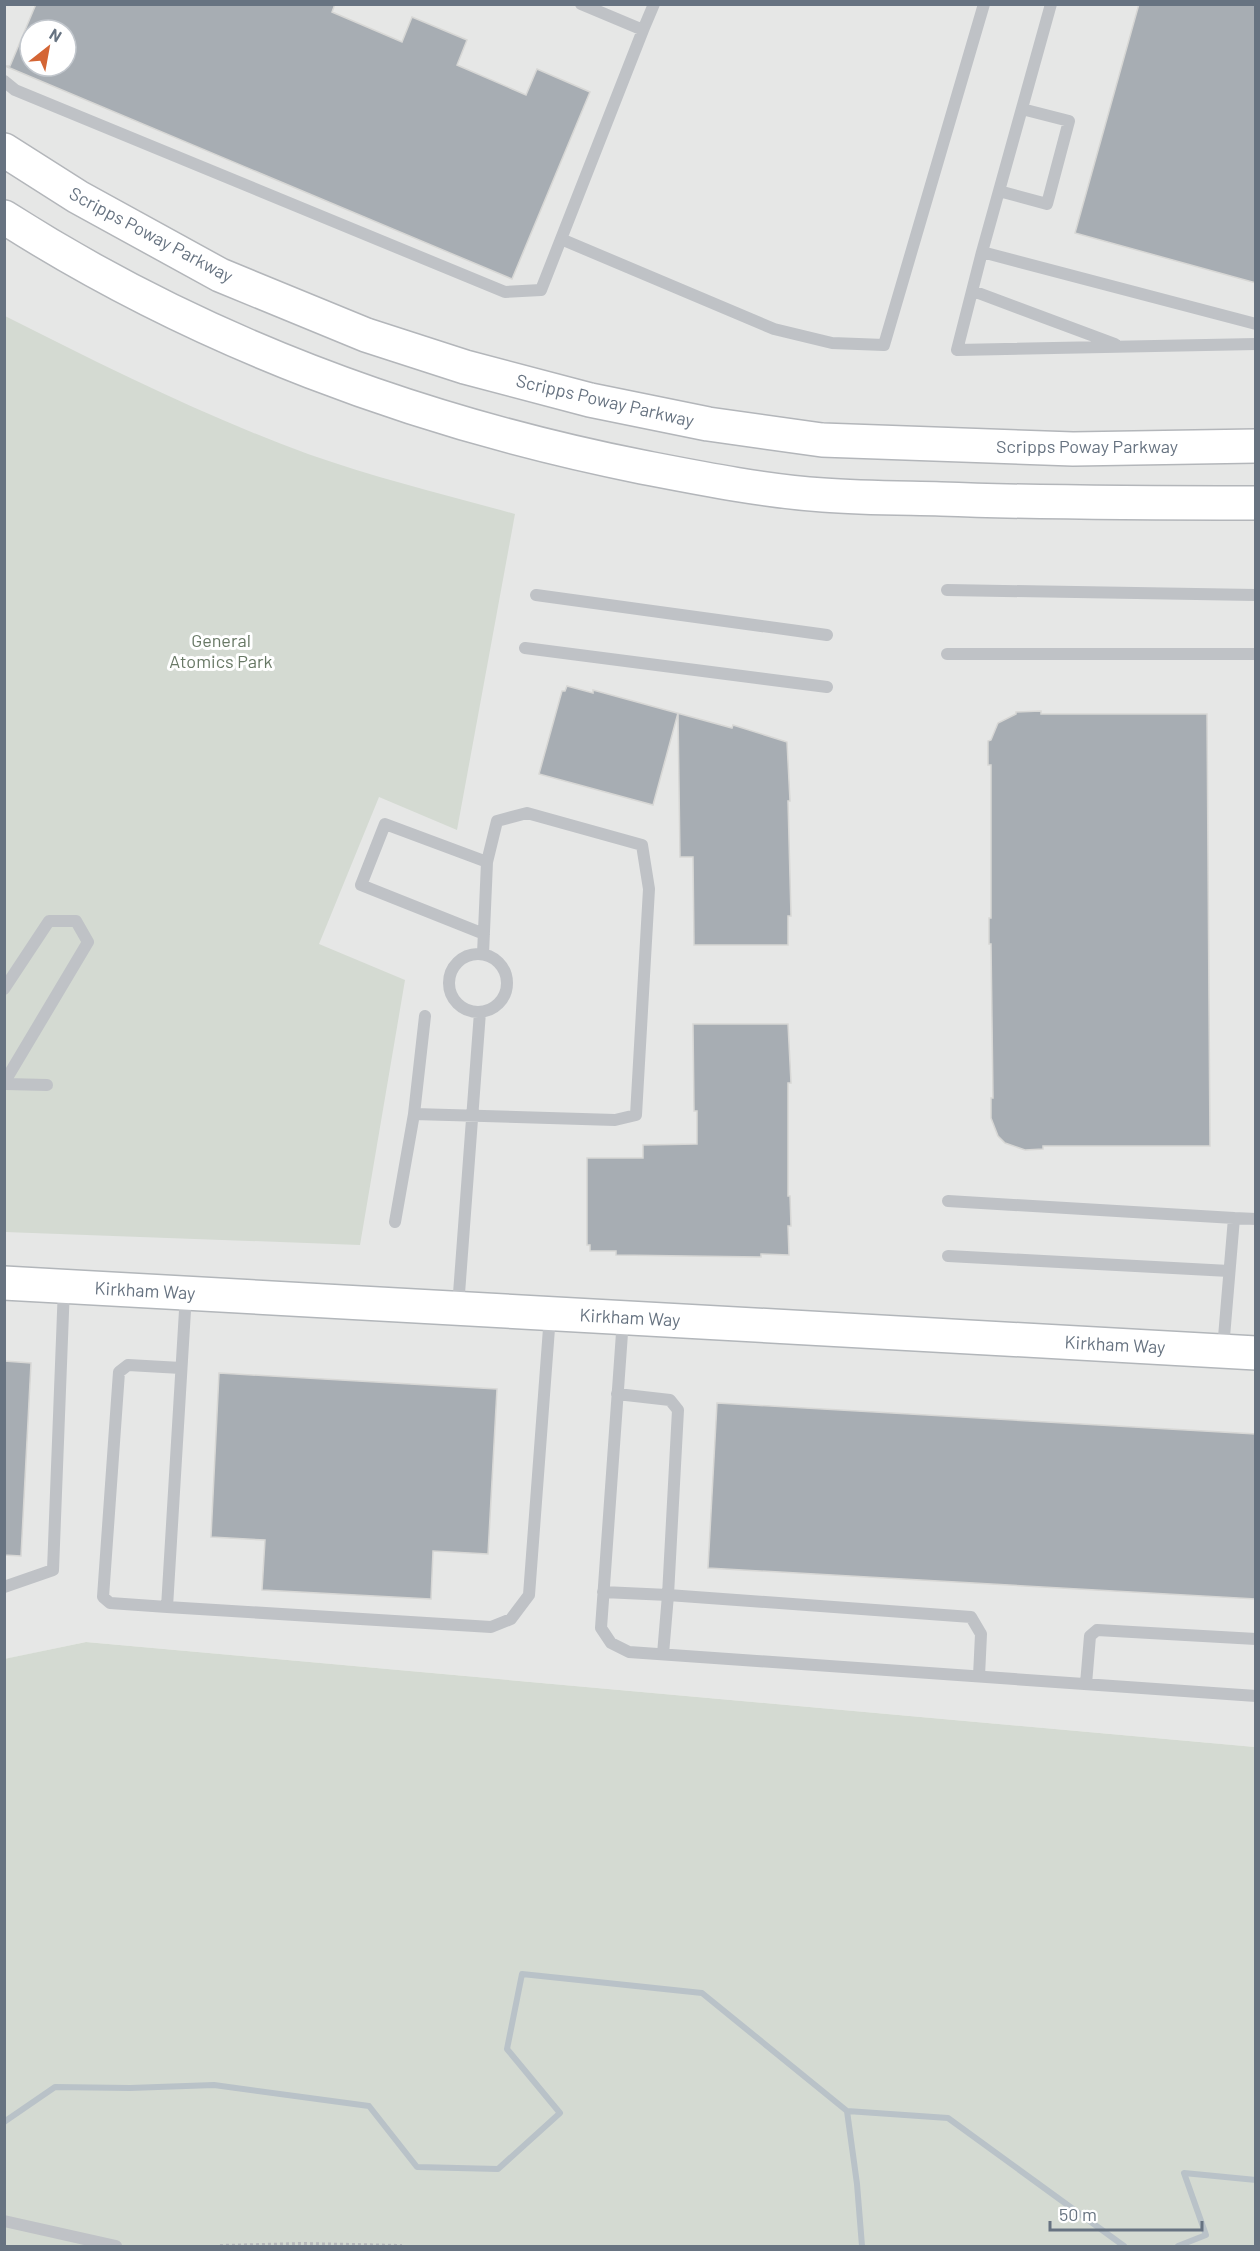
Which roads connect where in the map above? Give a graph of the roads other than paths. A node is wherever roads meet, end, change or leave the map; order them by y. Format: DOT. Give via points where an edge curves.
graph roads {
  1 [pos="581,4"];
  2 [pos="654,4"];
  3 [pos="984,4"];
  4 [pos="1051,4"];
  5 [pos="643,30"];
  6 [pos="4,81"];
  7 [pos="1022,110"];
  8 [pos="4,150"];
  9 [pos="999,191"];
  10 [pos="4,217"];
  11 [pos="561,238"];
  12 [pos="982,252"];
  13 [pos="973,291"];
  14 [pos="1256,324"];
  15 [pos="1256,344"];
  16 [pos="1121,347"];
  17 [pos="1256,446"];
  18 [pos="1256,503"];
  19 [pos="947,590"];
  20 [pos="1256,594"];
  21 [pos="536,595"];
  22 [pos="827,635"];
  23 [pos="525,648"];
  24 [pos="947,654"];
  25 [pos="1256,654"];
  26 [pos="827,687"];
  27 [pos="487,862"];
  28 [pos="484,934"];
  29 [pos="483,954"];
  30 [pos="4,989"];
  31 [pos="480,1012"];
  32 [pos="425,1016"];
  33 [pos="5,1084"];
  34 [pos="47,1085"];
  35 [pos="414,1114"];
  36 [pos="472,1117"];
  37 [pos="948,1201"];
  38 [pos="1234,1218"];
  39 [pos="1256,1219"];
  40 [pos="395,1222"];
  41 [pos="948,1256"];
  42 [pos="1229,1272"];
  43 [pos="4,1283"];
  44 [pos="64,1286"];
  45 [pos="186,1293"];
  46 [pos="458,1308"];
  47 [pos="550,1313"];
  48 [pos="623,1318"];
  49 [pos="1223,1351"];
  50 [pos="1256,1353"];
  51 [pos="181,1368"];
  52 [pos="617,1394"];
  53 [pos="4,1587"];
  54 [pos="603,1592"];
  55 [pos="668,1595"];
  56 [pos="167,1607"];
  57 [pos="1256,1639"];
  58 [pos="663,1654"];
  59 [pos="980,1676"];
  60 [pos="1086,1684"];
  61 [pos="1256,1696"];
  62 [pos="4,2221"];
  63 [pos="116,2247"];
  1 -- 5 [label="lane"];
  2 -- 5 [label="lane"];
  3 -- 11 [label="lane" via="884,345 832,343 774,329"];
  4 -- 7 [label="lane"];
  5 -- 11 [label="lane"];
  6 -- 11 [label="lane" via="15,90 504,292 542,290"];
  7 -- 9 [label="lane"];
  7 -- 9 [label="lane" via="1070,121 1047,204"];
  8 -- 17 [label="main road, Scripps Poway Parkway" via="78,197 220,275 366,335 465,367 590,400 708,424 822,440 1073,449"];
  9 -- 12 [label="lane"];
  10 -- 18 [label="main road" via="55,249 198,324 347,386 444,419 572,453 693,477 822,495 1069,503"];
  12 -- 13 [label="lane"];
  12 -- 14 [label="lane"];
  13 -- 16 [label="lane"];
  13 -- 16 [label="lane" via="957,350"];
  15 -- 16 [label="lane"];
  19 -- 20 [label="lane"];
  21 -- 22 [label="lane"];
  23 -- 26 [label="lane"];
  24 -- 25 [label="lane"];
  27 -- 28 [label="lane"];
  27 -- 28 [label="lane" via="385,824 361,885"];
  27 -- 36 [label="lane" via="497,821 528,813 642,845 649,889 648,912 636,1115 615,1120"];
  28 -- 29 [label="lane"];
  29 -- 31 [label="lane" via="500,963 507,980 497,1005"];
  29 -- 31 [label="lane" via="458,961 449,984 455,1001"];
  30 -- 33 [label="lane" via="49,921 76,921 88,942"];
  31 -- 36 [label="lane"];
  32 -- 35 [label="lane"];
  33 -- 34 [label="lane"];
  35 -- 36 [label="lane"];
  35 -- 40 [label="lane"];
  36 -- 46 [label="lane"];
  37 -- 38 [label="lane"];
  38 -- 39 [label="lane"];
  38 -- 42 [label="lane"];
  41 -- 42 [label="lane"];
  42 -- 49 [label="lane"];
  43 -- 44 [label="main road, Kirkham Way"];
  44 -- 45 [label="main road, Kirkham Way"];
  44 -- 53 [label="lane" via="53,1570"];
  45 -- 46 [label="main road, Kirkham Way"];
  45 -- 51 [label="lane"];
  46 -- 47 [label="main road, Kirkham Way"];
  47 -- 48 [label="main road, Kirkham Way"];
  47 -- 56 [label="lane" via="529,1595 511,1619 491,1627"];
  48 -- 49 [label="main road, Kirkham Way"];
  48 -- 52 [label="lane"];
  49 -- 50 [label="main road, Kirkham Way"];
  51 -- 56 [label="lane"];
  51 -- 56 [label="lane" via="128,1365 119,1372 103,1597 110,1603"];
  52 -- 54 [label="lane"];
  52 -- 55 [label="lane" via="670,1400 678,1410"];
  54 -- 55 [label="lane"];
  54 -- 58 [label="lane" via="601,1628 612,1643 629,1652"];
  55 -- 58 [label="lane"];
  55 -- 59 [label="lane" via="971,1617 981,1634"];
  57 -- 60 [label="lane" via="1097,1630 1090,1636"];
  58 -- 59 [label="lane"];
  59 -- 60 [label="lane"];
  60 -- 61 [label="lane"];
  62 -- 63 [label="lane"];
}
